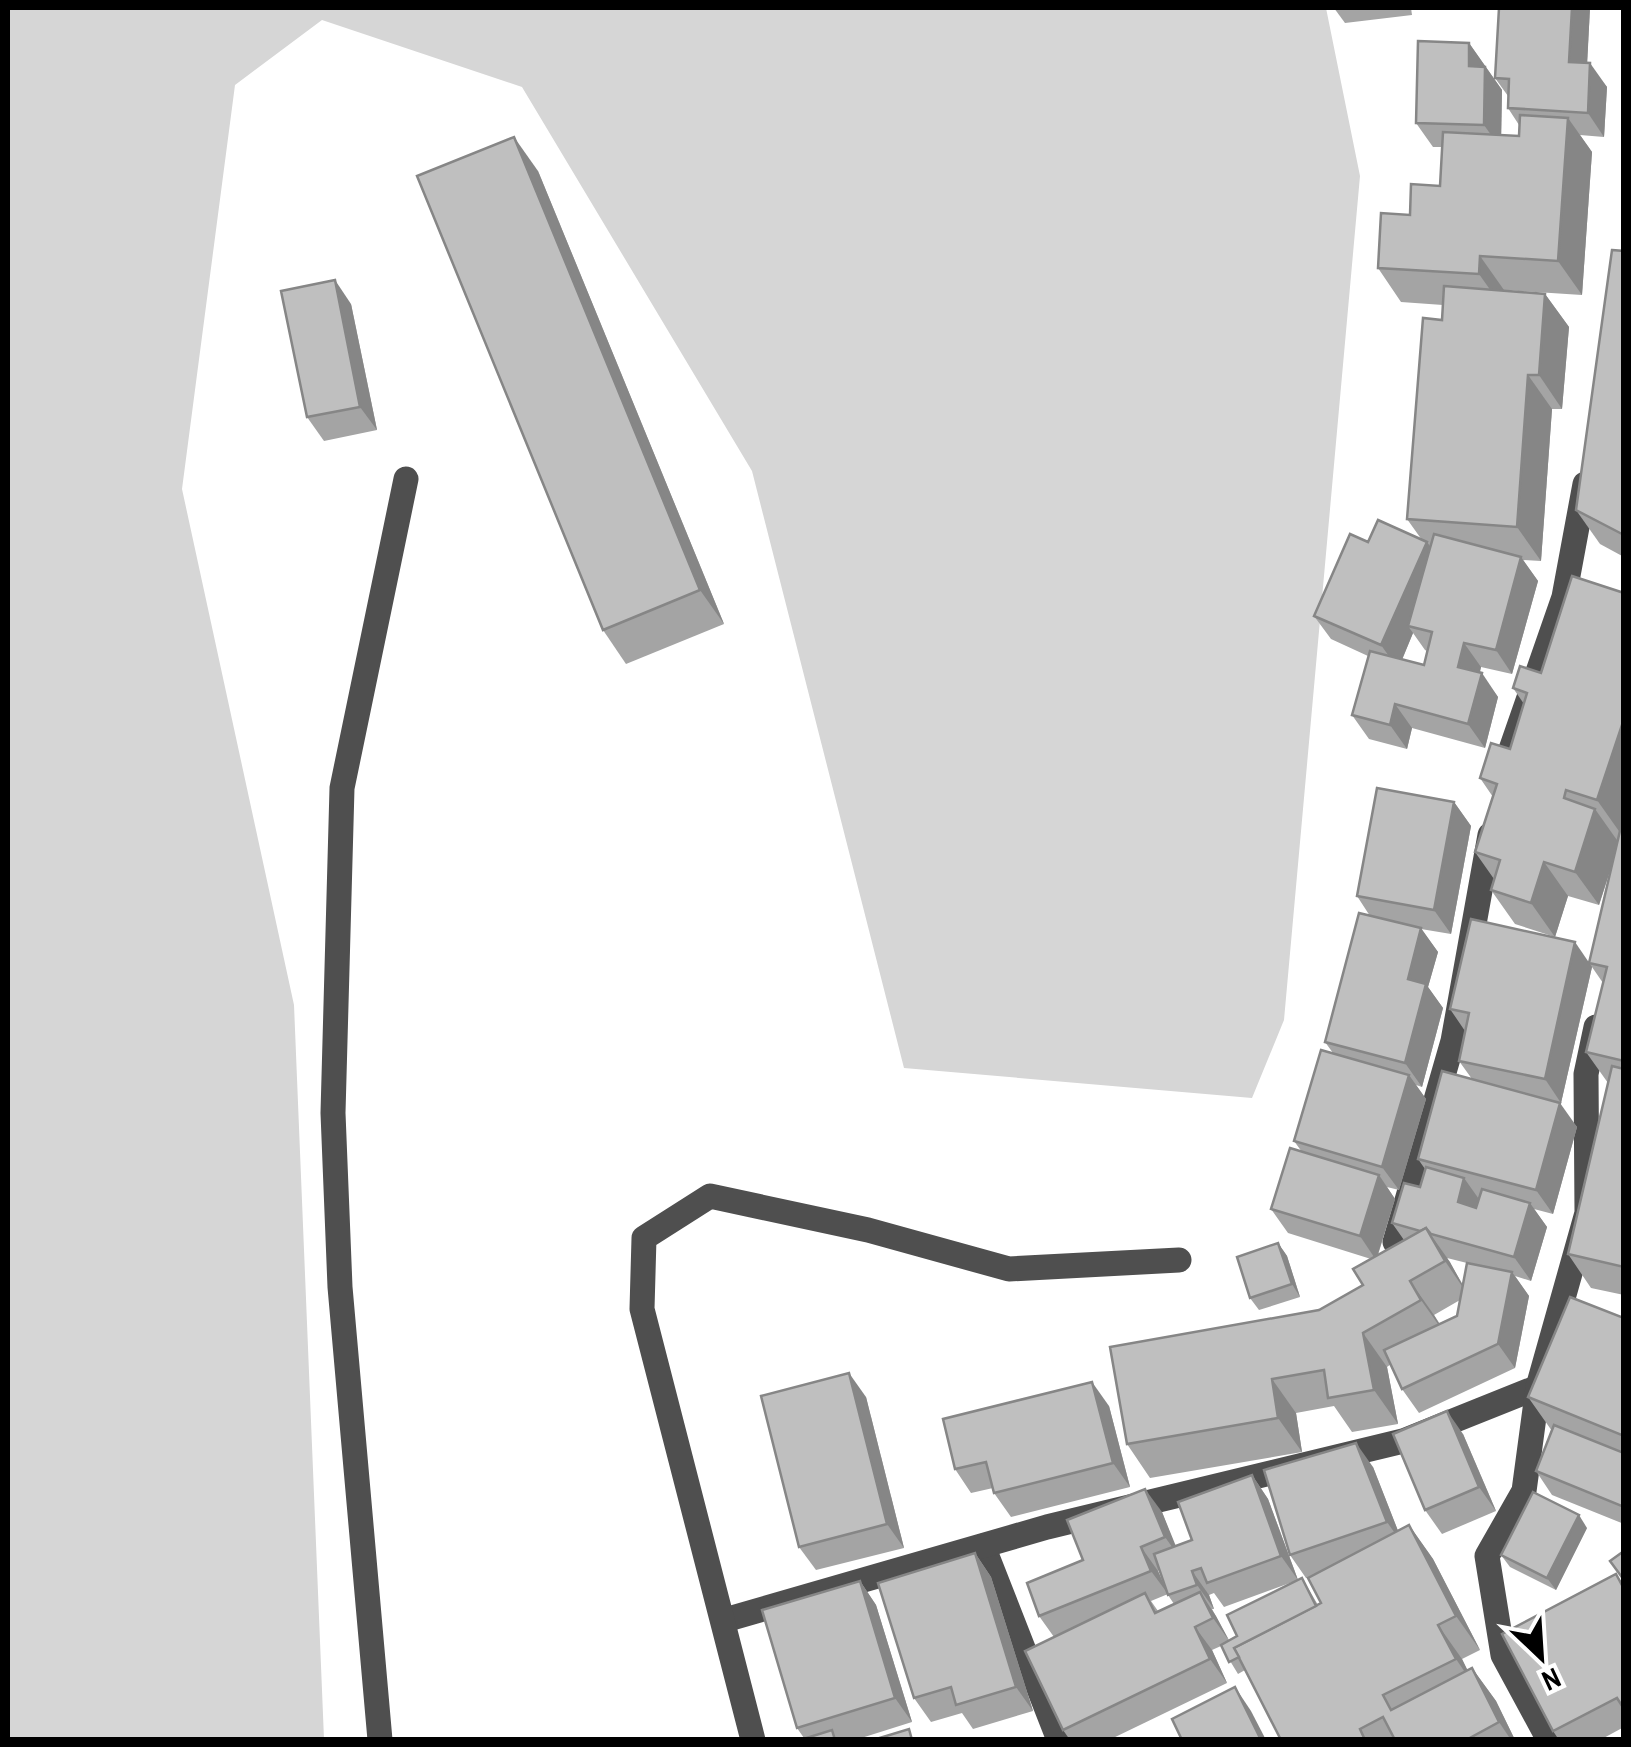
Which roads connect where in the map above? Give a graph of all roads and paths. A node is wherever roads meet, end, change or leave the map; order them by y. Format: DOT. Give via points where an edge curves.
graph roads {
  1 [pos="1589,465"];
  2 [pos="406,480"];
  3 [pos="1602,999"];
  4 [pos="1394,1242"];
  5 [pos="1179,1260"];
  6 [pos="1538,1387"];
  7 [pos="984,1546"];
  8 [pos="725,1620"];
  9 [pos="1533,1634"];
  10 [pos="1502,1655"];
  11 [pos="380,1740"];
  12 [pos="753,1740"];
  13 [pos="1059,1740"];
  14 [pos="1549,1740"];
  1 -- 4 [label="street" via="1564,597 1502,767 1452,1041"];
  2 -- 11 [label="street" via="342,788 334,1112 340,1287"];
  3 -- 6 [label="street" via="1586,1074 1587,1213"];
  5 -- 8 [label="street" via="1009,1269 710,1196 644,1238 642,1309"];
  6 -- 7 [label="street" via="1402,1441"];
  6 -- 10 [label="street" via="1524,1491 1487,1556"];
  7 -- 8 [label="street"];
  7 -- 13 [label="street"];
  8 -- 12 [label="street"];
  9 -- 10 [label="street"];
  10 -- 14 [label="street"];
}
